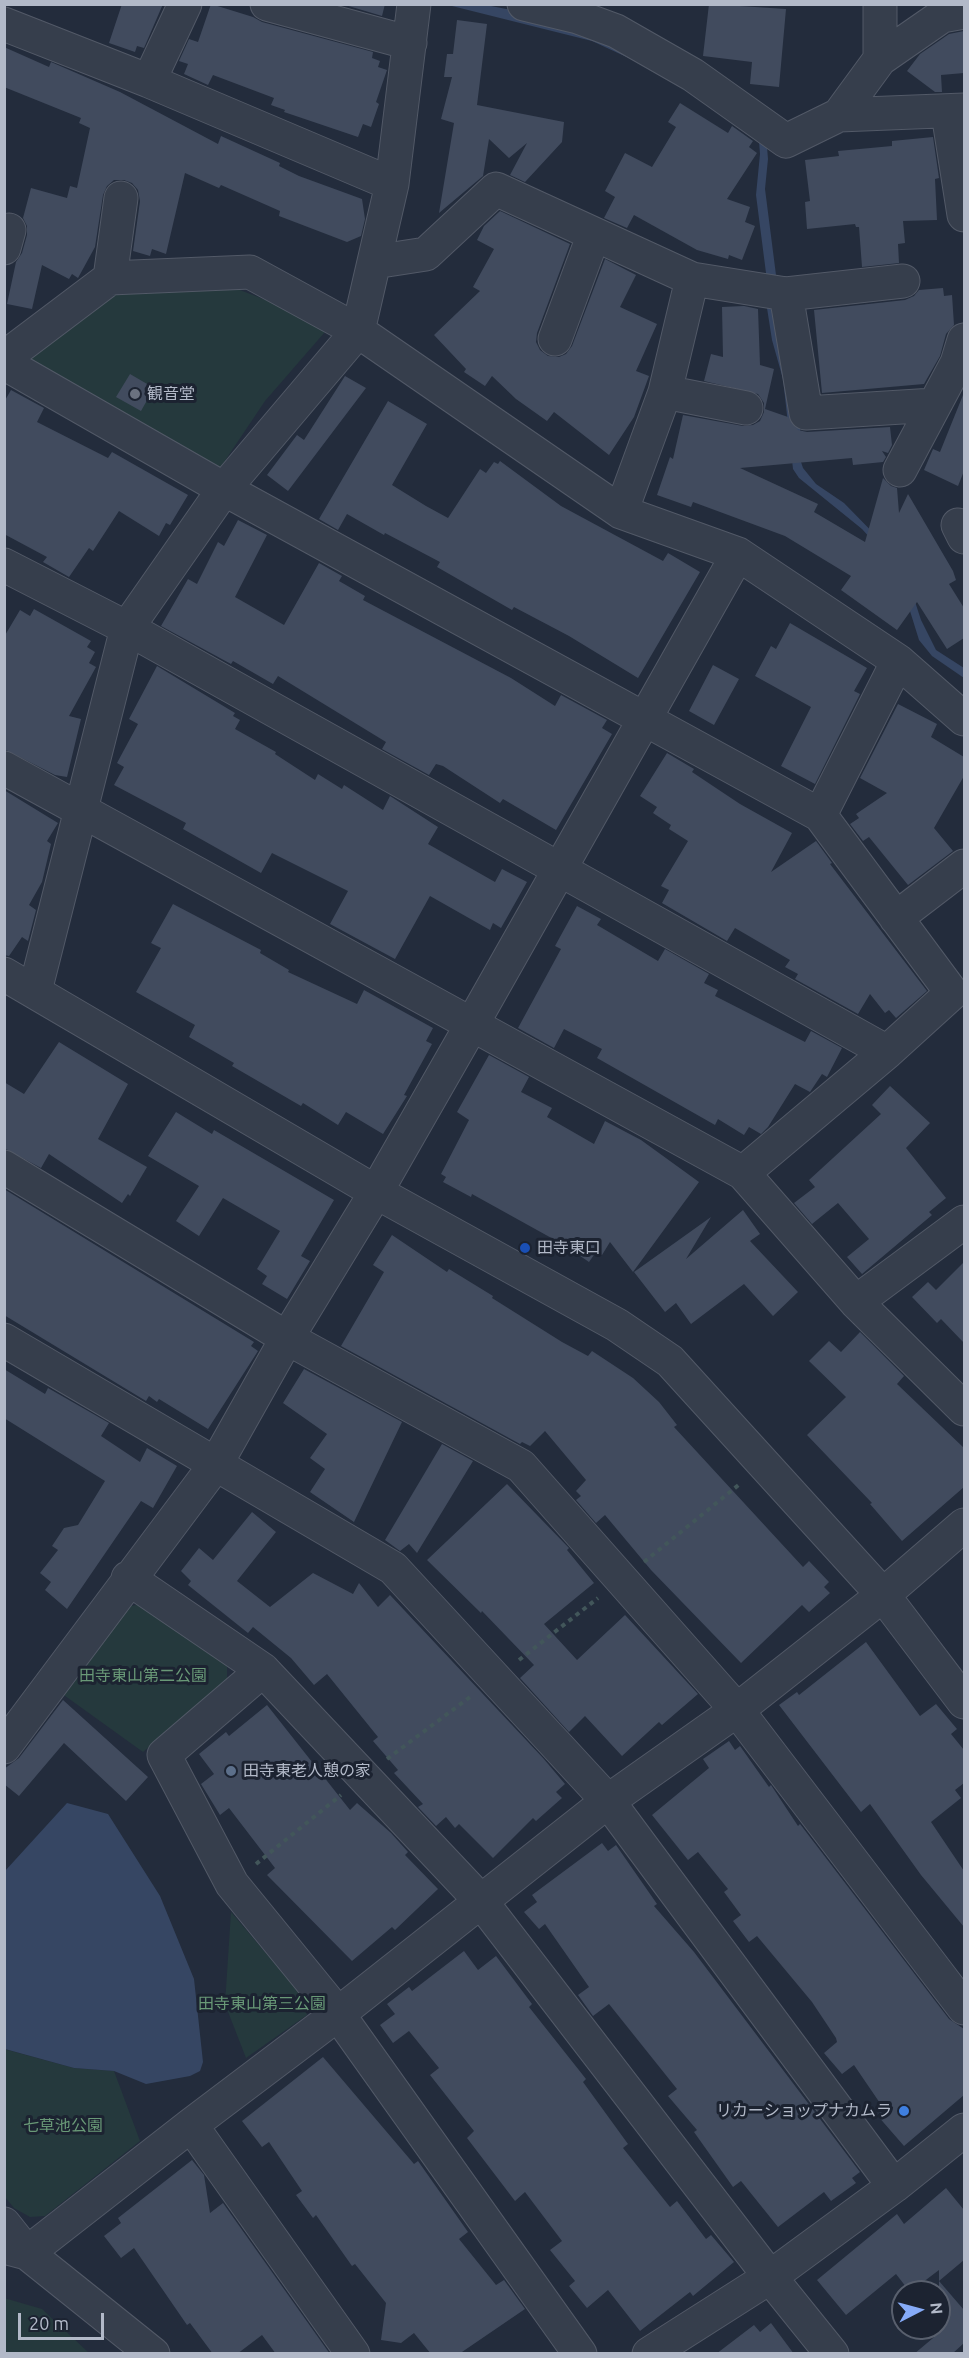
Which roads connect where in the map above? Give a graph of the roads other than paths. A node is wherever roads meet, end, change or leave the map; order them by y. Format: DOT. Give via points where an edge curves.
graph roads {
  1 [pos="185,4"];
  2 [pos="267,4"];
  3 [pos="414,4"];
  4 [pos="524,4"];
  5 [pos="880,4"];
  6 [pos="964,12"];
  7 [pos="4,24"];
  8 [pos="410,43"];
  9 [pos="880,59"];
  10 [pos="149,81"];
  11 [pos="956,112"];
  12 [pos="839,116"];
  13 [pos="392,184"];
  14 [pos="121,198"];
  15 [pos="964,215"];
  16 [pos="594,234"];
  17 [pos="374,262"];
  18 [pos="110,278"];
  19 [pos="692,279"];
  20 [pos="903,281"];
  21 [pos="775,292"];
  22 [pos="358,331"];
  23 [pos="555,339"];
  24 [pos="962,357"];
  25 [pos="4,358"];
  26 [pos="4,363"];
  27 [pos="665,392"];
  28 [pos="934,405"];
  29 [pos="746,408"];
  30 [pos="900,470"];
  31 [pos="224,489"];
  32 [pos="621,512"];
  33 [pos="738,554"];
  34 [pos="4,565"];
  35 [pos="127,628"];
  36 [pos="898,661"];
  37 [pos="963,716"];
  38 [pos="647,718"];
  39 [pos="4,768"];
  40 [pos="81,812"];
  41 [pos="820,815"];
  42 [pos="964,866"];
  43 [pos="559,869"];
  44 [pos="896,918"];
  45 [pos="4,974"];
  46 [pos="35,991"];
  47 [pos="471,1026"];
  48 [pos="887,1052"];
  49 [pos="4,1167"];
  50 [pos="743,1173"];
  51 [pos="376,1192"];
  52 [pos="964,1222"];
  53 [pos="856,1302"];
  54 [pos="286,1338"];
  55 [pos="4,1340"];
  56 [pos="964,1409"];
  57 [pos="216,1464"];
  58 [pos="964,1525"];
  59 [pos="128,1578"];
  60 [pos="883,1595"];
  61 [pos="263,1670"];
  62 [pos="964,1702"];
  63 [pos="736,1710"];
  64 [pos="4,1747"];
  65 [pos="608,1801"];
  66 [pos="480,1900"];
  67 [pos="964,2008"];
  68 [pos="338,2014"];
  69 [pos="191,2125"];
  70 [pos="964,2130"];
  71 [pos="894,2186"];
  72 [pos="4,2224"];
  73 [pos="16,2250"];
  74 [pos="770,2277"];
  75 [pos="153,2354"];
  76 [pos="353,2354"];
  77 [pos="580,2354"];
  78 [pos="649,2354"];
  79 [pos="832,2354"];
  1 -- 10 [label="street"];
  2 -- 8 [label="street"];
  3 -- 8 [label="street"];
  4 -- 12 [label="street" via="578,16 616,31 693,75 786,141"];
  5 -- 9 [label="street"];
  6 -- 9 [label="street" via="942,16"];
  7 -- 10 [label="street"];
  8 -- 13 [label="street"];
  9 -- 12 [label="street"];
  10 -- 13 [label="street"];
  11 -- 12 [label="street"];
  11 -- 15 [label="street"];
  13 -- 17 [label="street"];
  14 -- 18 [label="street"];
  16 -- 17 [label="street" via="496,189 426,254"];
  16 -- 19 [label="street"];
  16 -- 23 [label="street"];
  17 -- 22 [label="street"];
  18 -- 22 [label="street" via="250,272"];
  18 -- 25 [label="street"];
  19 -- 21 [label="street"];
  19 -- 27 [label="street"];
  20 -- 21 [label="street"];
  21 -- 28 [label="street" via="807,413"];
  22 -- 31 [label="street"];
  22 -- 32 [label="street"];
  24 -- 28 [label="street"];
  26 -- 31 [label="street"];
  27 -- 29 [label="street"];
  27 -- 32 [label="street"];
  28 -- 30 [label="street"];
  31 -- 35 [label="street"];
  31 -- 38 [label="street"];
  32 -- 33 [label="street"];
  33 -- 36 [label="street"];
  33 -- 38 [label="street"];
  34 -- 35 [label="street"];
  35 -- 40 [label="street"];
  35 -- 43 [label="street"];
  36 -- 37 [label="street"];
  36 -- 41 [label="street"];
  38 -- 41 [label="street"];
  38 -- 43 [label="street"];
  39 -- 40 [label="street"];
  40 -- 46 [label="street"];
  40 -- 47 [label="street"];
  41 -- 44 [label="street"];
  42 -- 44 [label="street"];
  43 -- 47 [label="street"];
  43 -- 48 [label="street"];
  44 -- 48 [label="street" via="952,993"];
  45 -- 46 [label="street"];
  46 -- 51 [label="street"];
  47 -- 50 [label="street"];
  47 -- 51 [label="street"];
  48 -- 50 [label="street"];
  49 -- 54 [label="street"];
  50 -- 53 [label="street"];
  51 -- 54 [label="street"];
  51 -- 60 [label="street" via="617,1325 670,1361"];
  52 -- 53 [label="street"];
  53 -- 56 [label="street"];
  54 -- 57 [label="street"];
  54 -- 63 [label="street" via="521,1466"];
  55 -- 57 [label="street"];
  57 -- 59 [label="street"];
  57 -- 65 [label="street" via="393,1568"];
  58 -- 60 [label="street"];
  59 -- 61 [label="street"];
  59 -- 64 [label="street"];
  60 -- 62 [label="street"];
  60 -- 63 [label="street"];
  61 -- 66 [label="street"];
  61 -- 68 [label="street" via="164,1755 232,1884"];
  63 -- 65 [label="street"];
  63 -- 67 [label="street"];
  65 -- 66 [label="street"];
  65 -- 71 [label="street"];
  66 -- 68 [label="street"];
  66 -- 74 [label="street"];
  68 -- 69 [label="street"];
  68 -- 77 [label="street"];
  69 -- 73 [label="street"];
  69 -- 76 [label="street"];
  70 -- 71 [label="street"];
  71 -- 74 [label="street"];
  72 -- 73 [label="street"];
  73 -- 75 [label="street"];
  74 -- 78 [label="street"];
  74 -- 79 [label="street"];
}
